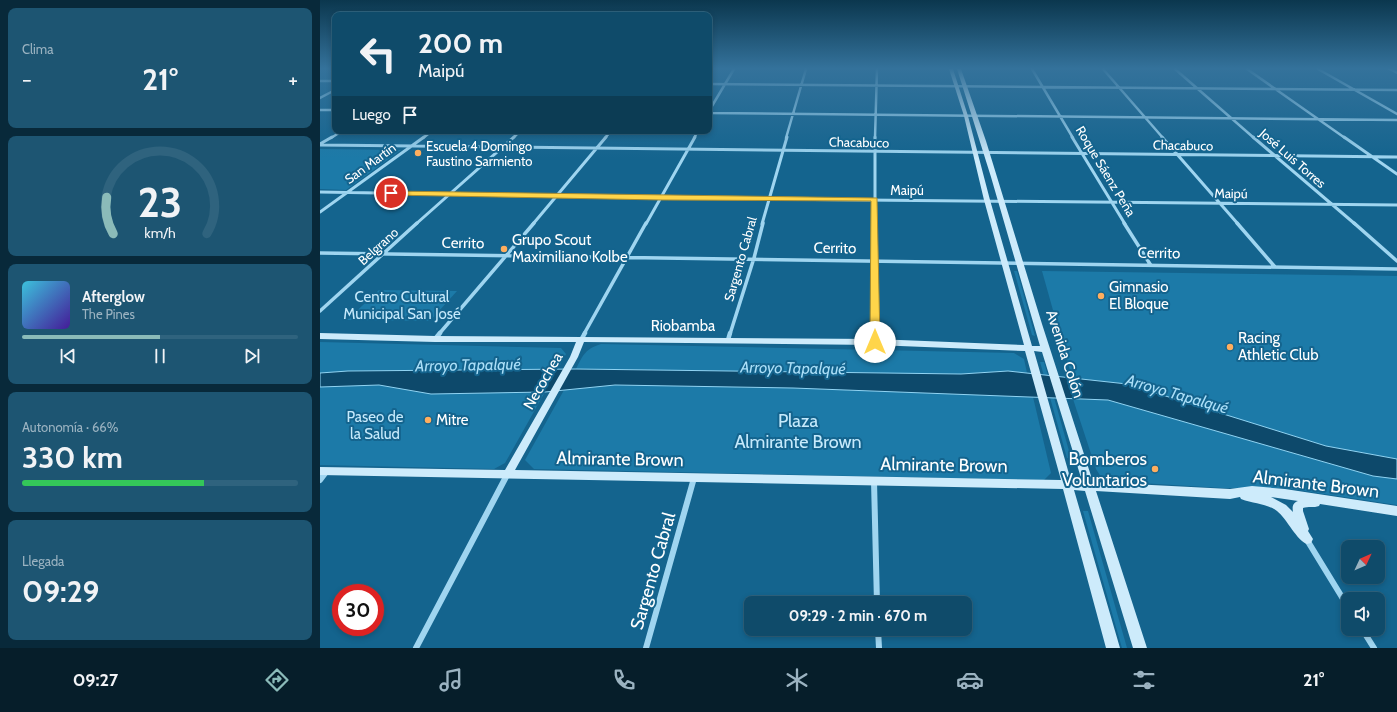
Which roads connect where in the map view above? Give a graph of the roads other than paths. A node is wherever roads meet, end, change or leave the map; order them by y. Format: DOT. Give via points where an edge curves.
graph roads {
  1 [pos="797,99"];
  2 [pos="877,99"];
  3 [pos="960,99"];
  4 [pos="970,99"];
  5 [pos="1049,99"];
  6 [pos="1130,99"];
  7 [pos="1210,99"];
  8 [pos="1290,99"];
  9 [pos="1372,99"];
  10 [pos="320,110"];
  11 [pos="332,110"];
  12 [pos="712,112"];
  13 [pos="793,114"];
  14 [pos="1397,114"];
  15 [pos="876,116"];
  16 [pos="966,116"];
  17 [pos="976,116"];
  18 [pos="1060,117"];
  19 [pos="1146,118"];
  20 [pos="1234,119"];
  21 [pos="1319,120"];
  22 [pos="1397,120"];
  23 [pos="337,134"];
  24 [pos="428,134"];
  25 [pos="517,134"];
  26 [pos="608,134"];
  27 [pos="696,134"];
  28 [pos="320,145"];
  29 [pos="409,148"];
  30 [pos="502,148"];
  31 [pos="596,149"];
  32 [pos="688,150"];
  33 [pos="783,150"];
  34 [pos="875,152"];
  35 [pos="986,152"];
  36 [pos="975,153"];
  37 [pos="1082,154"];
  38 [pos="1178,154"];
  39 [pos="1275,156"];
  40 [pos="1372,157"];
  41 [pos="1397,157"];
  42 [pos="1397,174"];
  43 [pos="320,192"];
  44 [pos="346,193"];
  45 [pos="451,194"];
  46 [pos="557,195"];
  47 [pos="662,198"];
  48 [pos="769,198"];
  49 [pos="875,199"];
  50 [pos="987,200"];
  51 [pos="1000,200"];
  52 [pos="1110,201"];
  53 [pos="1220,203"];
  54 [pos="1330,204"];
  55 [pos="1397,205"];
  56 [pos="320,212"];
  57 [pos="320,253"];
  58 [pos="384,254"];
  59 [pos="507,256"];
  60 [pos="628,258"];
  61 [pos="754,258"];
  62 [pos="875,260"];
  63 [pos="1397,261"];
  64 [pos="1005,263"];
  65 [pos="1020,264"];
  66 [pos="1150,264"];
  67 [pos="1275,267"];
  68 [pos="1397,269"];
  69 [pos="320,311"];
  70 [pos="320,336"];
  71 [pos="435,339"];
  72 [pos="581,340"];
  73 [pos="728,340"];
  74 [pos="875,342"];
  75 [pos="1029,349"];
  76 [pos="1046,349"];
  77 [pos="322,474"];
  78 [pos="508,474"];
  79 [pos="694,478"];
  80 [pos="874,481"];
  81 [pos="1067,485"];
  82 [pos="1089,486"];
  83 [pos="1230,494"];
  84 [pos="1350,504"];
  85 [pos="1397,511"];
  86 [pos="1307,539"];
  87 [pos="1341,595"];
  88 [pos="878,596"];
  89 [pos="878,636"];
  90 [pos="1366,636"];
  91 [pos="416,648"];
  92 [pos="646,648"];
  93 [pos="879,648"];
  94 [pos="1113,648"];
  95 [pos="1140,648"];
  96 [pos="1374,648"];
  1 -- 13 [label="street, Sargento Cabral"];
  2 -- 15 [label="street"];
  3 -- 16 [label="main road, Avenida Colón"];
  4 -- 17 [label="main road, Avenida Colón"];
  5 -- 18 [label="street, Roque Sáenz Peña"];
  6 -- 19 [label="street"];
  7 -- 20 [label="street, José Luis Torres"];
  8 -- 21 [label="street"];
  9 -- 14 [label="street"];
  10 -- 11 [label="street"];
  12 -- 13 [label="street"];
  13 -- 15 [label="street"];
  13 -- 33 [label="street, Sargento Cabral"];
  15 -- 16 [label="street"];
  15 -- 34 [label="street"];
  16 -- 17 [label="street"];
  16 -- 36 [label="main road, Avenida Colón"];
  17 -- 18 [label="street"];
  17 -- 35 [label="main road, Avenida Colón"];
  18 -- 19 [label="street"];
  18 -- 37 [label="street, Roque Sáenz Peña"];
  19 -- 20 [label="street"];
  19 -- 38 [label="street"];
  20 -- 21 [label="street"];
  20 -- 39 [label="street, José Luis Torres"];
  21 -- 22 [label="street"];
  21 -- 40 [label="street"];
  23 -- 28 [label="street"];
  24 -- 29 [label="street, San Martín"];
  25 -- 30 [label="street, Belgrano"];
  26 -- 31 [label="street"];
  27 -- 32 [label="street, Necochea"];
  28 -- 29 [label="street, Chacabuco"];
  29 -- 30 [label="street, Chacabuco"];
  29 -- 44 [label="street, San Martín"];
  30 -- 31 [label="street, Chacabuco"];
  30 -- 45 [label="street, Belgrano"];
  31 -- 32 [label="street, Chacabuco"];
  31 -- 46 [label="street"];
  32 -- 33 [label="street, Chacabuco"];
  32 -- 47 [label="street, Necochea"];
  33 -- 34 [label="street, Chacabuco"];
  33 -- 48 [label="street, Sargento Cabral"];
  34 -- 36 [label="street, Chacabuco"];
  34 -- 49 [label="street"];
  35 -- 36 [label="street, Chacabuco"];
  35 -- 37 [label="street, Chacabuco"];
  35 -- 51 [label="main road, Avenida Colón"];
  36 -- 50 [label="main road, Avenida Colón"];
  37 -- 38 [label="street, Chacabuco"];
  37 -- 52 [label="street, Roque Sáenz Peña"];
  38 -- 39 [label="street, Chacabuco"];
  38 -- 53 [label="street"];
  39 -- 40 [label="street, Chacabuco"];
  39 -- 54 [label="street, José Luis Torres"];
  40 -- 41 [label="street, Chacabuco"];
  40 -- 42 [label="street"];
  43 -- 44 [label="street, Maipú"];
  44 -- 45 [label="street, Maipú"];
  44 -- 56 [label="street, San Martín"];
  45 -- 46 [label="street, Maipú"];
  45 -- 58 [label="street, Belgrano"];
  46 -- 47 [label="street, Maipú"];
  46 -- 59 [label="street"];
  47 -- 48 [label="street, Maipú"];
  47 -- 60 [label="street, Necochea"];
  48 -- 49 [label="street, Maipú"];
  48 -- 61 [label="street, Sargento Cabral"];
  49 -- 50 [label="street, Maipú"];
  49 -- 62 [label="street"];
  50 -- 51 [label="street, Maipú"];
  50 -- 64 [label="main road, Avenida Colón"];
  51 -- 52 [label="street, Maipú"];
  51 -- 65 [label="main road, Avenida Colón"];
  52 -- 53 [label="street, Maipú"];
  52 -- 66 [label="street, Roque Sáenz Peña"];
  53 -- 54 [label="street, Maipú"];
  53 -- 67 [label="street"];
  54 -- 55 [label="street, Maipú"];
  54 -- 63 [label="street, José Luis Torres"];
  57 -- 58 [label="street, Cerrito"];
  58 -- 59 [label="street, Cerrito"];
  58 -- 69 [label="street, Belgrano"];
  59 -- 60 [label="street, Cerrito"];
  59 -- 71 [label="street"];
  60 -- 61 [label="street, Cerrito"];
  60 -- 72 [label="street, Necochea"];
  61 -- 62 [label="street, Cerrito"];
  61 -- 73 [label="street, Sargento Cabral"];
  62 -- 64 [label="street, Cerrito"];
  62 -- 74 [label="street"];
  64 -- 65 [label="street, Cerrito"];
  64 -- 75 [label="main road, Avenida Colón"];
  65 -- 66 [label="street, Cerrito"];
  65 -- 76 [label="main road, Avenida Colón"];
  66 -- 67 [label="street, Cerrito"];
  67 -- 68 [label="street, Cerrito"];
  70 -- 71 [label="main road, Riobamba"];
  71 -- 72 [label="main road, Riobamba"];
  72 -- 73 [label="main road, Riobamba"];
  72 -- 78 [label="main road, Necochea"];
  73 -- 74 [label="main road, Riobamba"];
  74 -- 75 [label="main road, Riobamba"];
  75 -- 76 [label="main road, Riobamba"];
  75 -- 81 [label="main road, Avenida Colón"];
  76 -- 82 [label="main road, Avenida Colón"];
  77 -- 78 [label="main road, Almirante Brown"];
  78 -- 79 [label="main road, Almirante Brown"];
  78 -- 91 [label="street, Necochea"];
  79 -- 80 [label="main road, Almirante Brown"];
  79 -- 92 [label="street, Sargento Cabral"];
  80 -- 81 [label="main road, Almirante Brown"];
  80 -- 88 [label="street"];
  81 -- 82 [label="main road, Almirante Brown"];
  81 -- 94 [label="main road, Avenida Colón"];
  82 -- 83 [label="main road, Almirante Brown"];
  82 -- 95 [label="main road, Avenida Colón"];
  83 -- 84 [label="main road, Almirante Brown" via="1252,491"];
  83 -- 86 [label="main road" via="1265,499 1277,504 1286,511"];
  84 -- 85 [label="main road, Almirante Brown"];
  84 -- 86 [label="main road" via="1305,502 1298,506"];
  86 -- 87 [label="street"];
  89 -- 93 [label="street"];
  90 -- 96 [label="street"];
}
